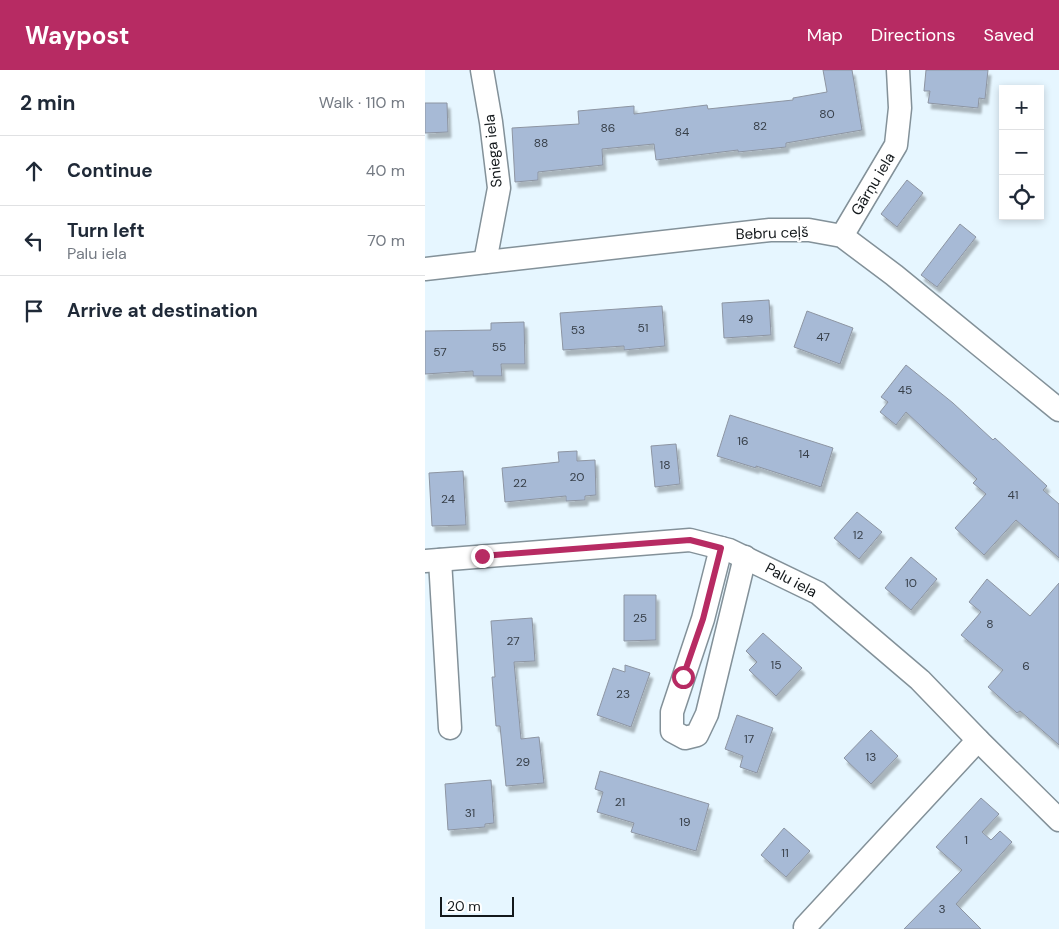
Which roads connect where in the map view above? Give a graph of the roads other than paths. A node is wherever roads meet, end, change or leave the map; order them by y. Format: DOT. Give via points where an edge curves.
graph roads {
  1 [pos="482,70"];
  2 [pos="898,70"];
  3 [pos="842,236"];
  4 [pos="485,262"];
  5 [pos="425,269"];
  6 [pos="1057,401"];
  7 [pos="721,548"];
  8 [pos="745,557"];
  9 [pos="432,560"];
  10 [pos="450,728"];
  11 [pos="978,740"];
  12 [pos="1059,820"];
  13 [pos="805,927"];
  1 -- 4 [label="street, Sniega iela" via="499,188"];
  2 -- 3 [label="street, Gārņu iela" via="901,108 896,145"];
  3 -- 4 [label="street, Bebru ceļš" via="809,230 770,230"];
  3 -- 6 [label="street, Bebru ceļš"];
  4 -- 5 [label="street, Bebru ceļš"];
  7 -- 8 [label="street, Palu iela"];
  7 -- 8 [label="street" via="703,619 672,712 672,731 685,738 697,735 707,714"];
  7 -- 9 [label="street, Palu iela" via="690,540"];
  8 -- 11 [label="street, Palu iela" via="818,593 920,680"];
  9 -- 10 [label="street, Palu iela"];
  11 -- 12 [label="street, Palu iela"];
  11 -- 13 [label="street"];
}
